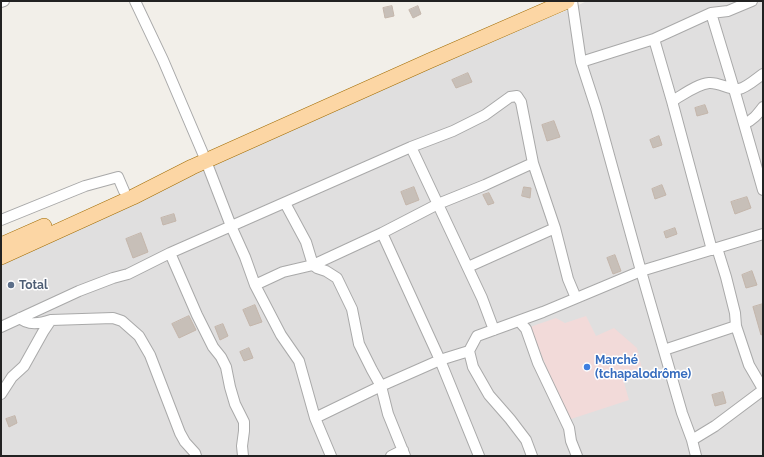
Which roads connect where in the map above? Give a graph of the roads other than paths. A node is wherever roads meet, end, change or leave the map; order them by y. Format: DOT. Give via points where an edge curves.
graph roads {
  1 [pos="4,1"];
  2 [pos="135,1"];
  3 [pos="553,1"];
  4 [pos="568,1"];
  5 [pos="572,1"];
  6 [pos="752,1"];
  7 [pos="1,2"];
  8 [pos="711,13"];
  9 [pos="654,39"];
  10 [pos="581,62"];
  11 [pos="763,74"];
  12 [pos="734,89"];
  13 [pos="672,101"];
  14 [pos="763,107"];
  15 [pos="744,124"];
  16 [pos="412,147"];
  17 [pos="205,159"];
  18 [pos="534,163"];
  19 [pos="763,190"];
  20 [pos="124,191"];
  21 [pos="285,203"];
  22 [pos="438,204"];
  23 [pos="1,220"];
  24 [pos="231,226"];
  25 [pos="555,228"];
  26 [pos="382,233"];
  27 [pos="763,234"];
  28 [pos="1,245"];
  29 [pos="714,249"];
  30 [pos="170,253"];
  31 [pos="1,257"];
  32 [pos="313,265"];
  33 [pos="468,267"];
  34 [pos="641,271"];
  35 [pos="255,285"];
  36 [pos="576,298"];
  37 [pos="20,318"];
  38 [pos="51,320"];
  39 [pos="519,321"];
  40 [pos="736,326"];
  41 [pos="1,327"];
  42 [pos="494,330"];
  43 [pos="470,350"];
  44 [pos="664,350"];
  45 [pos="440,360"];
  46 [pos="381,386"];
  47 [pos="763,389"];
  48 [pos="1,394"];
  49 [pos="315,418"];
  50 [pos="692,440"];
  51 [pos="404,453"];
  52 [pos="196,456"];
  53 [pos="243,456"];
  54 [pos="331,456"];
  55 [pos="391,456"];
  56 [pos="479,456"];
  57 [pos="532,456"];
  58 [pos="577,456"];
  59 [pos="696,456"];
  1 -- 7 [label="street"];
  2 -- 17 [label="street"];
  3 -- 17 [label="main road"];
  4 -- 17 [label="main road"];
  5 -- 10 [label="street"];
  6 -- 8 [label="street" via="728,11"];
  8 -- 9 [label="street"];
  8 -- 12 [label="street"];
  9 -- 10 [label="street"];
  9 -- 13 [label="street"];
  10 -- 34 [label="street"];
  11 -- 12 [label="street" via="744,87"];
  12 -- 13 [label="street" via="710,83 701,85"];
  12 -- 15 [label="street"];
  13 -- 29 [label="street"];
  14 -- 15 [label="street" via="751,121"];
  15 -- 19 [label="street"];
  16 -- 18 [label="street" via="453,131 485,115 510,97 517,96 521,102"];
  16 -- 21 [label="street"];
  16 -- 22 [label="street"];
  17 -- 20 [label="main road"];
  17 -- 24 [label="street"];
  17 -- 31 [label="main road" via="133,197"];
  18 -- 22 [label="street"];
  18 -- 25 [label="street"];
  20 -- 23 [label="street" via="118,177 85,186"];
  20 -- 28 [label="main road"];
  21 -- 24 [label="street"];
  21 -- 32 [label="street" via="306,242"];
  22 -- 26 [label="street"];
  22 -- 33 [label="street"];
  24 -- 30 [label="street"];
  24 -- 35 [label="street"];
  25 -- 33 [label="street"];
  25 -- 36 [label="street" via="568,279"];
  26 -- 32 [label="street"];
  26 -- 45 [label="street"];
  27 -- 29 [label="street"];
  29 -- 34 [label="street"];
  29 -- 40 [label="street" via="726,277"];
  30 -- 37 [label="street" via="128,274 79,291"];
  30 -- 53 [label="street" via="197,315 226,367 235,404 244,422"];
  32 -- 35 [label="street" via="283,272"];
  32 -- 46 [label="street" via="336,278 352,309 359,344"];
  33 -- 42 [label="street"];
  34 -- 36 [label="street"];
  34 -- 44 [label="street"];
  35 -- 49 [label="street" via="281,335 299,361"];
  36 -- 39 [label="street"];
  37 -- 38 [label="street" via="30,323"];
  37 -- 41 [label="street"];
  38 -- 48 [label="street" via="24,366 12,377"];
  38 -- 52 [label="street" via="113,318 122,321 139,336 150,355 180,433"];
  39 -- 42 [label="street"];
  39 -- 58 [label="street" via="526,329 538,363 569,428 570,441"];
  40 -- 44 [label="street"];
  40 -- 47 [label="street" via="749,365"];
  42 -- 43 [label="street" via="477,336"];
  43 -- 45 [label="street"];
  43 -- 57 [label="street" via="473,367 489,395 526,440"];
  44 -- 50 [label="street"];
  45 -- 46 [label="street"];
  45 -- 56 [label="street"];
  46 -- 49 [label="street"];
  46 -- 51 [label="street" via="388,414"];
  47 -- 50 [label="street" via="715,426"];
  49 -- 54 [label="street"];
  50 -- 59 [label="street"];
  51 -- 55 [label="street"];
}
